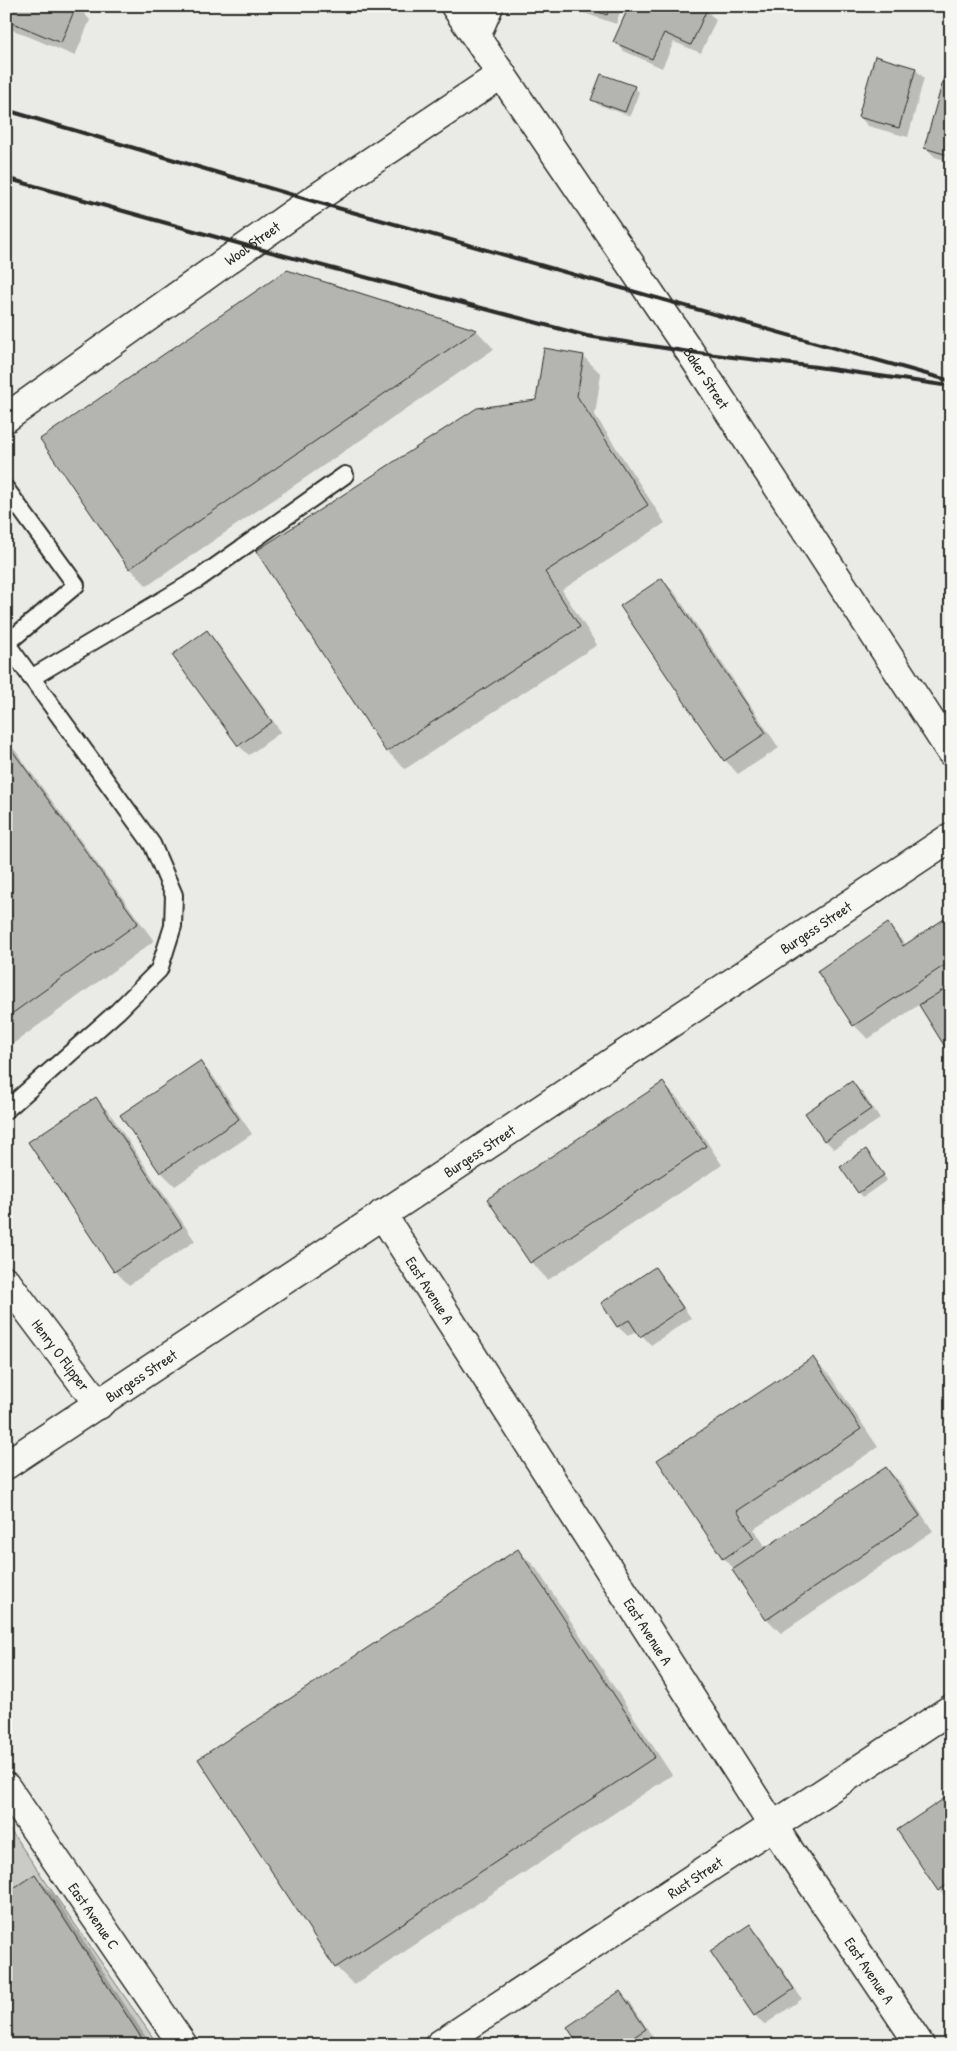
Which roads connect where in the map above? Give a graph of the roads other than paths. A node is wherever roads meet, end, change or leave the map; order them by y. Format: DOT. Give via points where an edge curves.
graph roads {
  1 [pos="455,6"];
  2 [pos="489,6"];
  3 [pos="476,36"];
  4 [pos="502,74"];
  5 [pos="6,418"];
  6 [pos="345,475"];
  7 [pos="6,489"];
  8 [pos="6,644"];
  9 [pos="31,678"];
  10 [pos="951,752"];
  11 [pos="951,837"];
  12 [pos="6,1110"];
  13 [pos="382,1214"];
  14 [pos="6,1281"];
  15 [pos="99,1405"];
  16 [pos="6,1465"];
  17 [pos="951,1709"];
  18 [pos="6,1788"];
  19 [pos="773,1826"];
  20 [pos="182,2045"];
  21 [pos="439,2045"];
  22 [pos="920,2045"];
  1 -- 3 [label="street, Baker Street"];
  2 -- 3 [label="street"];
  3 -- 4 [label="street, Baker Street"];
  4 -- 5 [label="street, Wool Street" via="294,213"];
  4 -- 10 [label="street, Baker Street" via="690,352"];
  6 -- 9 [label="lane" via="198,579"];
  7 -- 8 [label="lane" via="76,585"];
  8 -- 9 [label="lane"];
  9 -- 12 [label="lane" via="152,844 174,895 173,926 159,970 118,1011"];
  11 -- 13 [label="street, Burgess Street"];
  13 -- 15 [label="street, Burgess Street"];
  13 -- 19 [label="street, East Avenue A"];
  14 -- 15 [label="street, Henry O Flipper"];
  15 -- 16 [label="street, Burgess Street"];
  17 -- 19 [label="street, Rust Street"];
  18 -- 20 [label="street, East Avenue C"];
  19 -- 21 [label="street, Rust Street"];
  19 -- 22 [label="street, East Avenue A"];
}
